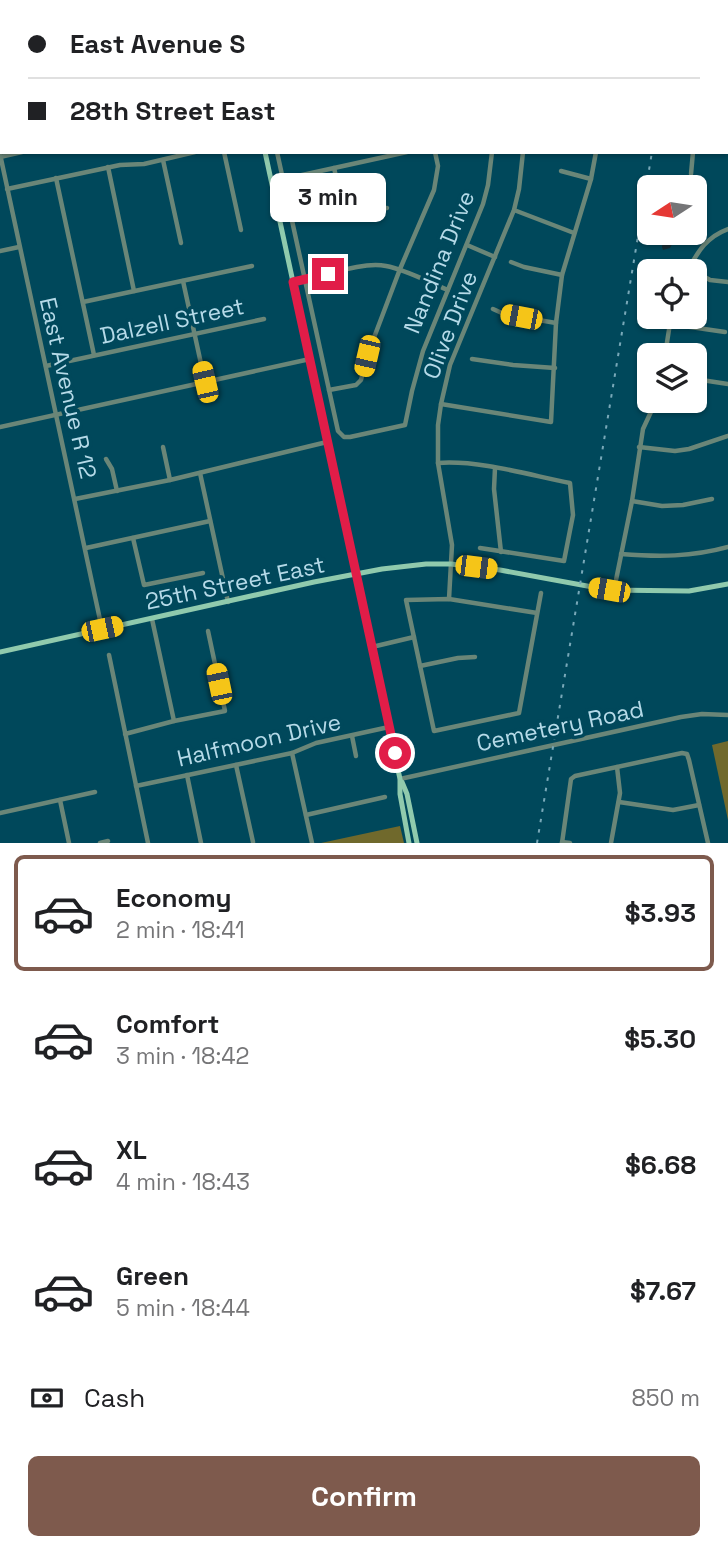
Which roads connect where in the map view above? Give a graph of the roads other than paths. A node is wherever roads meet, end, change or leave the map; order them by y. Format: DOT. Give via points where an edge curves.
graph roads {
  1 [pos="186,154"];
  2 [pos="224,154"];
  3 [pos="265,154"];
  4 [pos="278,154"];
  5 [pos="398,154"];
  6 [pos="435,154"];
  7 [pos="492,154"];
  8 [pos="523,154"];
  9 [pos="596,154"];
  10 [pos="693,154"];
  11 [pos="0,156"];
  12 [pos="163,160"];
  13 [pos="108,167"];
  14 [pos="334,168"];
  15 [pos="561,171"];
  16 [pos="691,174"];
  17 [pos="56,178"];
  18 [pos="592,179"];
  19 [pos="284,180"];
  20 [pos="7,189"];
  21 [pos="387,208"];
  22 [pos="514,210"];
  23 [pos="728,229"];
  24 [pos="241,230"];
  25 [pos="574,233"];
  26 [pos="181,243"];
  27 [pos="467,245"];
  28 [pos="19,247"];
  29 [pos="0,251"];
  30 [pos="495,257"];
  31 [pos="695,259"];
  32 [pos="511,262"];
  33 [pos="252,266"];
  34 [pos="400,270"];
  35 [pos="562,275"];
  36 [pos="707,279"];
  37 [pos="305,280"];
  38 [pos="183,281"];
  39 [pos="293,282"];
  40 [pos="728,282"];
  41 [pos="448,290"];
  42 [pos="134,291"];
  43 [pos="83,302"];
  44 [pos="493,309"];
  45 [pos="264,318"];
  46 [pos="556,323"];
  47 [pos="704,329"];
  48 [pos="724,332"];
  49 [pos="194,334"];
  50 [pos="94,355"];
  51 [pos="310,359"];
  52 [pos="472,359"];
  53 [pos="46,366"];
  54 [pos="555,368"];
  55 [pos="707,381"];
  56 [pos="205,382"];
  57 [pos="728,384"];
  58 [pos="329,390"];
  59 [pos="441,404"];
  60 [pos="650,413"];
  61 [pos="57,415"];
  62 [pos="0,427"];
  63 [pos="728,436"];
  64 [pos="327,442"];
  65 [pos="163,447"];
  66 [pos="639,447"];
  67 [pos="106,459"];
  68 [pos="438,463"];
  69 [pos="495,468"];
  70 [pos="200,473"];
  71 [pos="170,480"];
  72 [pos="117,491"];
  73 [pos="75,499"];
  74 [pos="712,499"];
  75 [pos="632,501"];
  76 [pos="210,521"];
  77 [pos="133,538"];
  78 [pos="728,547"];
  79 [pos="86,548"];
  80 [pos="480,548"];
  81 [pos="501,552"];
  82 [pos="621,554"];
  83 [pos="451,564"];
  84 [pos="203,573"];
  85 [pos="356,575"];
  86 [pos="728,583"];
  87 [pos="614,590"];
  88 [pos="541,593"];
  89 [pos="449,599"];
  90 [pos="228,602"];
  91 [pos="537,613"];
  92 [pos="152,618"];
  93 [pos="102,629"];
  94 [pos="208,631"];
  95 [pos="414,637"];
  96 [pos="372,647"];
  97 [pos="0,652"];
  98 [pos="109,655"];
  99 [pos="475,657"];
  100 [pos="420,666"];
  101 [pos="728,715"];
  102 [pos="174,721"];
  103 [pos="389,727"];
  104 [pos="125,734"];
  105 [pos="352,736"];
  106 [pos="292,752"];
  107 [pos="356,756"];
  108 [pos="236,765"];
  109 [pos="617,767"];
  110 [pos="187,775"];
  111 [pos="400,779"];
  112 [pos="136,786"];
  113 [pos="95,792"];
  114 [pos="385,797"];
  115 [pos="60,800"];
  116 [pos="618,802"];
  117 [pos="699,805"];
  118 [pos="0,813"];
  119 [pos="306,815"];
  120 [pos="108,841"];
  121 [pos="253,842"];
  122 [pos="562,842"];
  123 [pos="69,843"];
  124 [pos="100,843"];
  125 [pos="148,843"];
  126 [pos="201,843"];
  127 [pos="313,843"];
  128 [pos="409,843"];
  129 [pos="417,843"];
  130 [pos="569,843"];
  131 [pos="611,843"];
  132 [pos="708,843"];
  1 -- 12 [label="street"];
  2 -- 24 [label="street"];
  3 -- 39 [label="main road"];
  4 -- 19 [label="street"];
  5 -- 14 [label="street"];
  6 -- 34 [label="street" via="434,190"];
  7 -- 27 [label="street, Nandina Drive" via="486,195"];
  8 -- 22 [label="street, Olive Drive"];
  9 -- 18 [label="street"];
  10 -- 16 [label="street"];
  11 -- 20 [label="street, East Avenue R 12"];
  12 -- 13 [label="street"];
  12 -- 26 [label="street"];
  13 -- 17 [label="street"];
  13 -- 42 [label="street"];
  14 -- 19 [label="street"];
  14 -- 21 [label="street" via="345,214"];
  15 -- 18 [label="street"];
  17 -- 20 [label="street"];
  17 -- 43 [label="street"];
  18 -- 25 [label="street"];
  19 -- 37 [label="street"];
  20 -- 28 [label="street, East Avenue R 12"];
  22 -- 25 [label="street"];
  22 -- 30 [label="street, Olive Drive"];
  23 -- 31 [label="street" via="703,245"];
  25 -- 35 [label="street"];
  27 -- 30 [label="street"];
  27 -- 41 [label="street, Nandina Drive"];
  28 -- 29 [label="street"];
  28 -- 53 [label="street, East Avenue R 12"];
  30 -- 59 [label="street, Olive Drive" via="450,365"];
  32 -- 35 [label="street"];
  33 -- 38 [label="street"];
  34 -- 37 [label="street" via="374,265"];
  34 -- 41 [label="street"];
  34 -- 58 [label="street" via="362,380"];
  35 -- 46 [label="street"];
  36 -- 40 [label="street"];
  37 -- 39 [label="street"];
  37 -- 58 [label="street"];
  38 -- 42 [label="street"];
  38 -- 49 [label="street"];
  39 -- 51 [label="main road"];
  41 -- 58 [label="street, Nandina Drive" via="416,373 405,425 344,437 338,431"];
  42 -- 43 [label="street"];
  43 -- 50 [label="street"];
  44 -- 46 [label="street"];
  45 -- 49 [label="street, Dalzell Street"];
  46 -- 54 [label="street"];
  47 -- 48 [label="street"];
  49 -- 50 [label="street, Dalzell Street"];
  49 -- 56 [label="street"];
  50 -- 53 [label="street, Dalzell Street"];
  51 -- 56 [label="street"];
  51 -- 64 [label="main road"];
  52 -- 54 [label="street"];
  53 -- 61 [label="street, East Avenue R 12"];
  54 -- 59 [label="street" via="551,422"];
  55 -- 57 [label="street"];
  56 -- 61 [label="street"];
  59 -- 68 [label="street, Olive Drive"];
  60 -- 66 [label="street"];
  61 -- 62 [label="street"];
  61 -- 73 [label="street, East Avenue R 12"];
  63 -- 66 [label="street" via="675,451"];
  64 -- 70 [label="street"];
  64 -- 85 [label="main road"];
  65 -- 71 [label="street"];
  66 -- 75 [label="street"];
  67 -- 72 [label="street"];
  68 -- 69 [label="street"];
  68 -- 83 [label="street, Olive Drive" via="451,531"];
  69 -- 81 [label="street"];
  69 -- 81 [label="street" via="570,483 573,515 564,561"];
  70 -- 71 [label="street"];
  70 -- 76 [label="street"];
  71 -- 72 [label="street"];
  72 -- 73 [label="street"];
  73 -- 79 [label="street, East Avenue R 12"];
  74 -- 75 [label="street" via="662,506"];
  75 -- 82 [label="street"];
  76 -- 77 [label="street"];
  76 -- 90 [label="street"];
  77 -- 79 [label="street"];
  77 -- 84 [label="street" via="144,584"];
  78 -- 82 [label="street" via="688,555"];
  79 -- 93 [label="street, East Avenue R 12"];
  80 -- 81 [label="street"];
  82 -- 87 [label="street"];
  83 -- 85 [label="main road, 25th Street East"];
  83 -- 87 [label="main road, 25th Street East"];
  83 -- 89 [label="street, Olive Drive"];
  85 -- 90 [label="main road, 25th Street East"];
  85 -- 96 [label="main road"];
  86 -- 87 [label="main road, 25th Street East" via="689,591"];
  88 -- 91 [label="street"];
  89 -- 91 [label="street"];
  89 -- 95 [label="street" via="406,600"];
  90 -- 92 [label="main road, 25th Street East"];
  91 -- 100 [label="street" via="519,713 434,731"];
  92 -- 93 [label="main road, 25th Street East"];
  92 -- 102 [label="street"];
  93 -- 97 [label="main road, 25th Street East"];
  94 -- 102 [label="street" via="225,711"];
  95 -- 96 [label="street"];
  95 -- 100 [label="street"];
  96 -- 103 [label="main road"];
  98 -- 104 [label="street"];
  99 -- 100 [label="street"];
  101 -- 111 [label="street, Cemetery Road" via="681,718"];
  102 -- 104 [label="street"];
  103 -- 105 [label="street, Halfmoon Drive"];
  103 -- 111 [label="main road"];
  104 -- 112 [label="street"];
  105 -- 106 [label="street, Halfmoon Drive"];
  105 -- 107 [label="street"];
  106 -- 108 [label="street, Halfmoon Drive"];
  106 -- 119 [label="street"];
  108 -- 110 [label="street, Halfmoon Drive"];
  108 -- 121 [label="street"];
  109 -- 116 [label="street"];
  109 -- 117 [label="street" via="687,754"];
  109 -- 122 [label="street" via="571,779"];
  110 -- 112 [label="street, Halfmoon Drive"];
  110 -- 126 [label="street"];
  111 -- 128 [label="main road"];
  111 -- 129 [label="main road"];
  112 -- 125 [label="street"];
  113 -- 115 [label="street"];
  114 -- 119 [label="street"];
  115 -- 118 [label="street"];
  115 -- 123 [label="street"];
  116 -- 117 [label="street" via="666,810"];
  116 -- 131 [label="street"];
  117 -- 132 [label="street"];
  119 -- 127 [label="street"];
  120 -- 124 [label="street"];
  122 -- 130 [label="street"];
}
